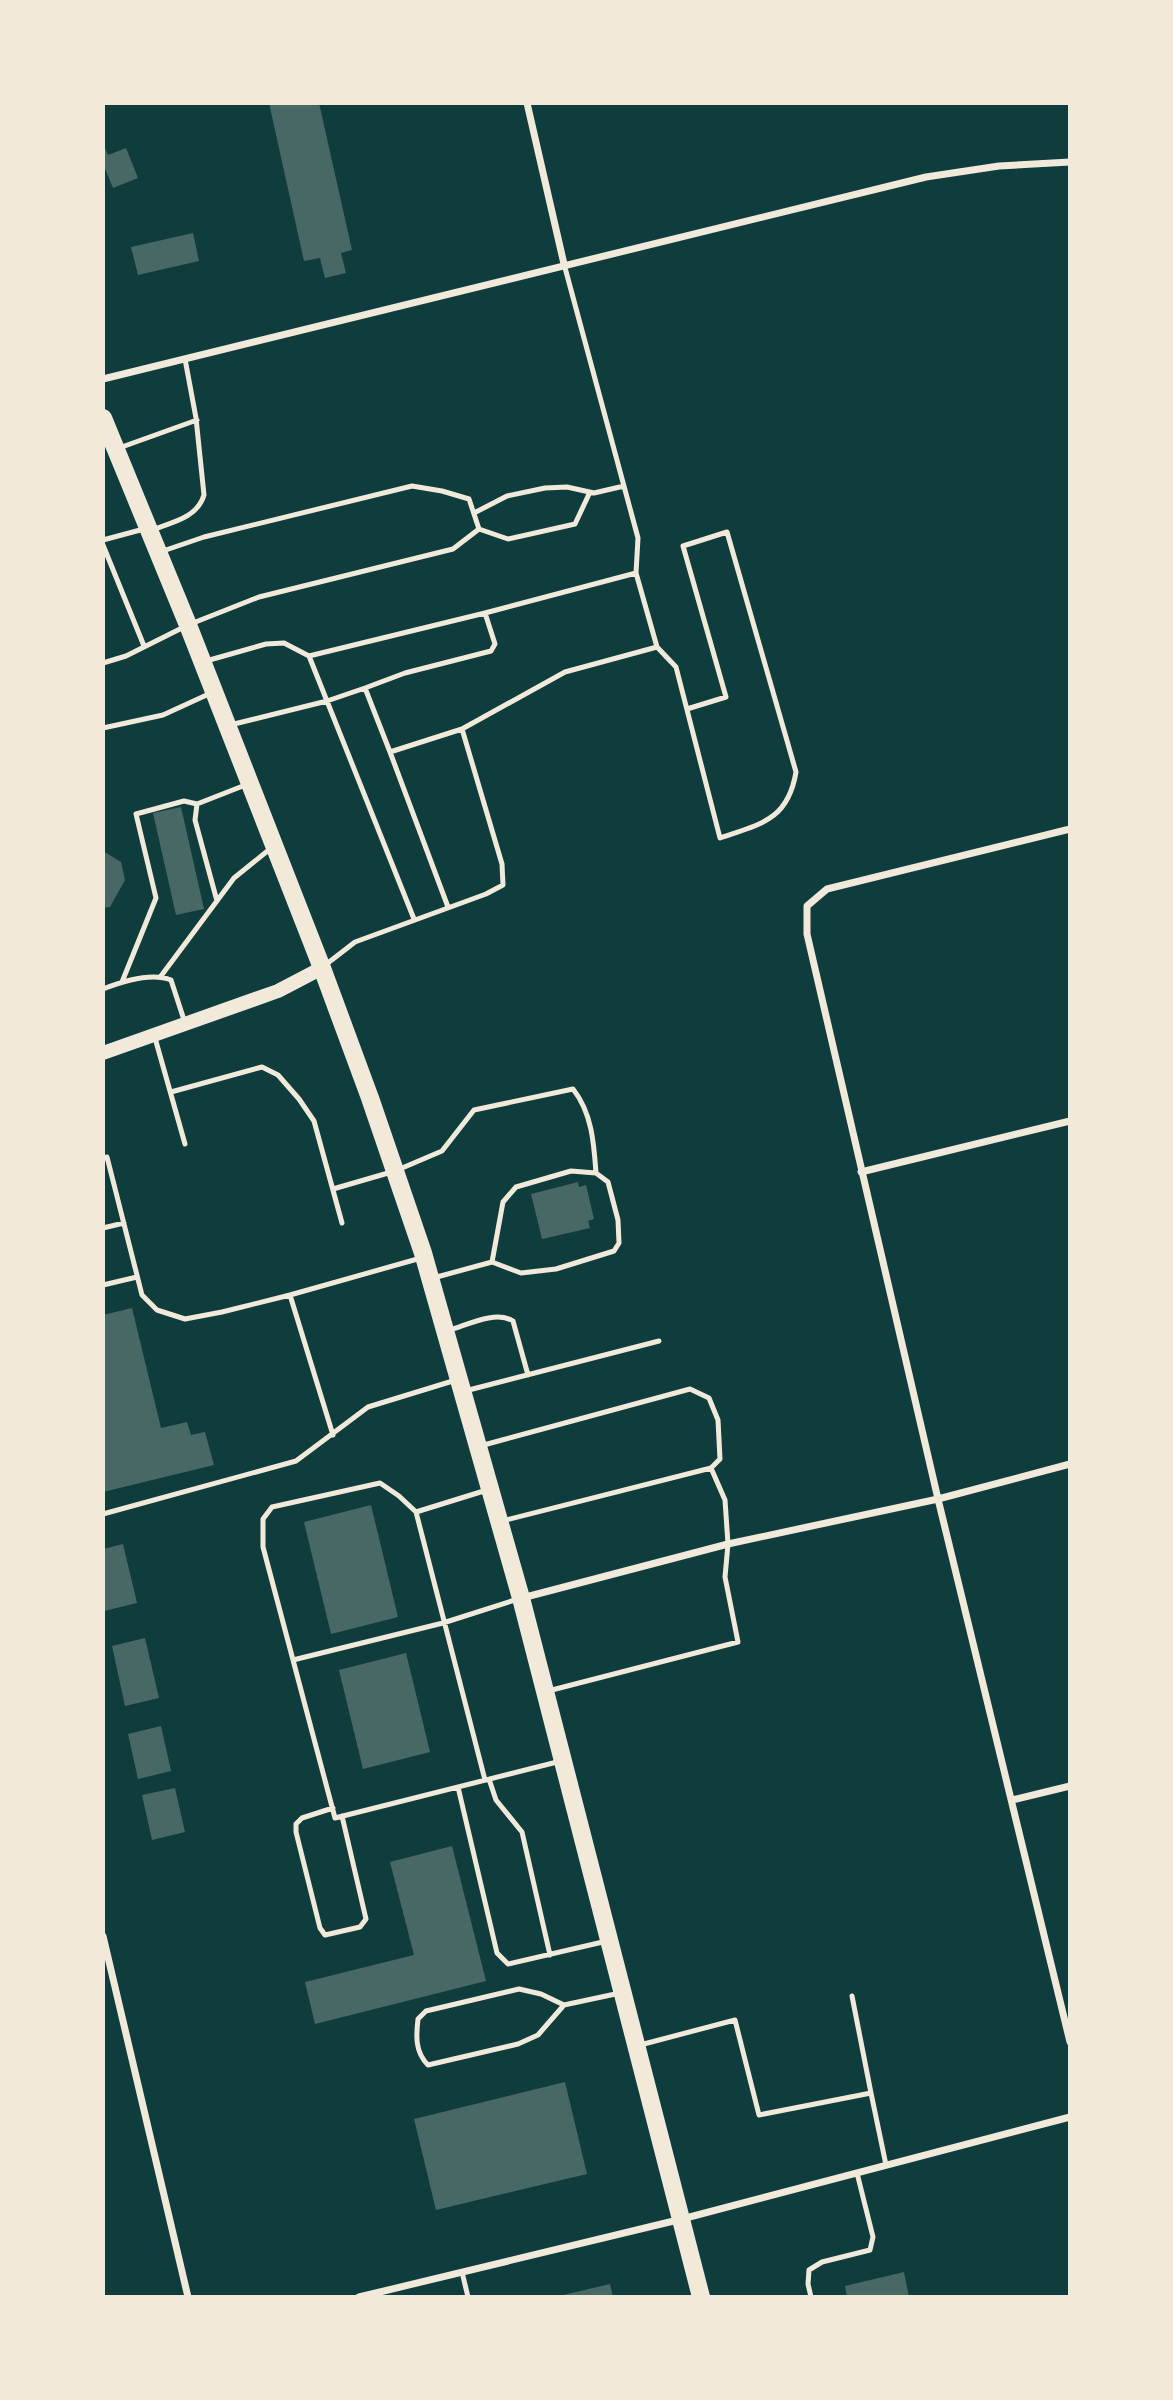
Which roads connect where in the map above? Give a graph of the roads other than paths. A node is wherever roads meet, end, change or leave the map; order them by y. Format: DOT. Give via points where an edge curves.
graph roads {
  1 [pos="527,103"];
  2 [pos="1070,162"];
  3 [pos="564,264"];
  4 [pos="185,359"];
  5 [pos="103,379"];
  6 [pos="103,418"];
  7 [pos="197,420"];
  8 [pos="116,450"];
  9 [pos="624,486"];
  10 [pos="590,492"];
  11 [pos="474,513"];
  12 [pos="479,529"];
  13 [pos="149,530"];
  14 [pos="103,543"];
  15 [pos="158,553"];
  16 [pos="636,573"];
  17 [pos="485,613"];
  18 [pos="188,625"];
  19 [pos="144,646"];
  20 [pos="657,647"];
  21 [pos="309,656"];
  22 [pos="202,662"];
  23 [pos="103,663"];
  24 [pos="365,688"];
  25 [pos="214,692"];
  26 [pos="327,701"];
  27 [pos="687,709"];
  28 [pos="227,726"];
  29 [pos="103,728"];
  30 [pos="462,729"];
  31 [pos="390,752"];
  32 [pos="250,783"];
  33 [pos="197,804"];
  34 [pos="1070,829"];
  35 [pos="274,846"];
  36 [pos="217,901"];
  37 [pos="448,907"];
  38 [pos="414,919"];
  39 [pos="321,968"];
  40 [pos="161,976"];
  41 [pos="122,982"];
  42 [pos="103,989"];
  43 [pos="185,1024"];
  44 [pos="154,1035"];
  45 [pos="103,1053"];
  46 [pos="170,1092"];
  47 [pos="1070,1121"];
  48 [pos="185,1144"];
  49 [pos="103,1158"];
  50 [pos="395,1171"];
  51 [pos="861,1172"];
  52 [pos="596,1173"];
  53 [pos="333,1189"];
  54 [pos="124,1223"];
  55 [pos="342,1223"];
  56 [pos="103,1228"];
  57 [pos="424,1257"];
  58 [pos="492,1262"];
  59 [pos="137,1277"];
  60 [pos="430,1279"];
  61 [pos="103,1285"];
  62 [pos="290,1295"];
  63 [pos="445,1332"];
  64 [pos="659,1341"];
  65 [pos="528,1375"];
  66 [pos="461,1386"];
  67 [pos="333,1435"];
  68 [pos="478,1447"];
  69 [pos="1070,1464"];
  70 [pos="711,1468"];
  71 [pos="490,1489"];
  72 [pos="938,1499"];
  73 [pos="416,1512"];
  74 [pos="103,1514"];
  75 [pos="499,1522"];
  76 [pos="728,1544"];
  77 [pos="521,1598"];
  78 [pos="443,1623"];
  79 [pos="293,1660"];
  80 [pos="545,1692"];
  81 [pos="563,1761"];
  82 [pos="487,1780"];
  83 [pos="1070,1786"];
  84 [pos="458,1787"];
  85 [pos="1012,1800"];
  86 [pos="332,1808"];
  87 [pos="342,1816"];
  88 [pos="103,1936"];
  89 [pos="610,1940"];
  90 [pos="550,1955"];
  91 [pos="623,1993"];
  92 [pos="852,1996"];
  93 [pos="564,2005"];
  94 [pos="1070,2042"];
  95 [pos="637,2046"];
  96 [pos="872,2093"];
  97 [pos="1070,2117"];
  98 [pos="886,2165"];
  99 [pos="857,2173"];
  100 [pos="682,2219"];
  101 [pos="462,2272"];
  102 [pos="390,2293"];
  103 [pos="188,2297"];
  104 [pos="359,2297"];
  105 [pos="468,2297"];
  106 [pos="701,2297"];
  107 [pos="811,2297"];
  1 -- 3 [label="street"];
  2 -- 3 [label="street" via="926,177"];
  3 -- 4 [label="street"];
  3 -- 9 [label="lane"];
  4 -- 5 [label="street"];
  4 -- 7 [label="lane"];
  6 -- 8 [label="main road"];
  7 -- 8 [label="lane"];
  7 -- 13 [label="lane" via="204,495 201,506 189,516"];
  8 -- 13 [label="main road"];
  9 -- 10 [label="lane"];
  9 -- 16 [label="lane" via="638,538"];
  10 -- 11 [label="lane" via="545,488 507,496"];
  10 -- 12 [label="lane" via="575,524 508,539"];
  11 -- 12 [label="lane"];
  11 -- 15 [label="lane" via="469,499 412,486"];
  12 -- 18 [label="lane" via="453,549 259,597"];
  13 -- 14 [label="lane"];
  13 -- 15 [label="main road"];
  14 -- 19 [label="lane"];
  15 -- 18 [label="main road"];
  16 -- 17 [label="lane"];
  16 -- 20 [label="lane"];
  17 -- 21 [label="lane"];
  17 -- 24 [label="lane" via="495,644 491,651"];
  18 -- 19 [label="lane"];
  18 -- 22 [label="main road"];
  19 -- 23 [label="lane"];
  20 -- 27 [label="lane" via="676,667"];
  20 -- 30 [label="lane" via="565,672"];
  21 -- 22 [label="lane" via="284,643 266,644"];
  21 -- 26 [label="lane"];
  22 -- 25 [label="main road"];
  24 -- 26 [label="lane"];
  24 -- 31 [label="lane"];
  25 -- 28 [label="main road"];
  25 -- 29 [label="lane" via="163,715"];
  26 -- 28 [label="lane"];
  26 -- 38 [label="lane"];
  27 -- 27 [label="lane" via="720,838 781,811 793,793 796,772 727,532 683,546 726,697"];
  28 -- 32 [label="main road"];
  30 -- 31 [label="lane"];
  30 -- 37 [label="lane" via="502,864 503,885"];
  31 -- 37 [label="lane"];
  32 -- 33 [label="lane"];
  32 -- 35 [label="main road"];
  33 -- 36 [label="lane" via="195,820"];
  33 -- 41 [label="lane" via="184,801 136,814 156,898"];
  34 -- 51 [label="street" via="827,890 807,906 807,934"];
  35 -- 36 [label="lane" via="234,878"];
  35 -- 39 [label="main road"];
  36 -- 40 [label="lane"];
  37 -- 38 [label="lane"];
  38 -- 39 [label="lane" via="355,942"];
  39 -- 43 [label="main road" via="278,991"];
  39 -- 50 [label="main road"];
  40 -- 41 [label="lane"];
  40 -- 43 [label="lane" via="171,980"];
  41 -- 42 [label="lane"];
  43 -- 44 [label="main road"];
  44 -- 45 [label="main road"];
  44 -- 46 [label="lane"];
  46 -- 48 [label="lane"];
  46 -- 53 [label="lane" via="262,1067 278,1075 314,1121"];
  47 -- 51 [label="street"];
  49 -- 54 [label="lane" via="107,1157"];
  50 -- 52 [label="lane" via="442,1151 474,1110 573,1089 594,1136"];
  50 -- 53 [label="lane"];
  50 -- 57 [label="main road"];
  51 -- 72 [label="street"];
  52 -- 58 [label="lane" via="571,1171 516,1187 503,1202"];
  52 -- 58 [label="lane" via="608,1182 618,1220 619,1243 614,1251 556,1269 521,1273"];
  53 -- 55 [label="lane"];
  54 -- 56 [label="lane"];
  54 -- 59 [label="lane"];
  57 -- 60 [label="main road"];
  57 -- 62 [label="lane"];
  58 -- 60 [label="lane"];
  59 -- 61 [label="lane"];
  59 -- 62 [label="lane" via="142,1295 157,1310 185,1319"];
  60 -- 63 [label="main road"];
  62 -- 67 [label="lane"];
  63 -- 65 [label="lane" via="495,1317 509,1318"];
  63 -- 66 [label="main road"];
  64 -- 65 [label="lane"];
  65 -- 66 [label="lane"];
  66 -- 67 [label="lane" via="368,1407"];
  66 -- 68 [label="main road"];
  67 -- 74 [label="lane" via="296,1461"];
  68 -- 70 [label="lane" via="690,1390 709,1398 718,1420 720,1458"];
  68 -- 71 [label="main road"];
  69 -- 72 [label="street"];
  70 -- 75 [label="lane"];
  70 -- 76 [label="lane" via="725,1500"];
  71 -- 73 [label="lane"];
  71 -- 75 [label="main road"];
  72 -- 76 [label="street"];
  72 -- 85 [label="street"];
  73 -- 78 [label="lane"];
  73 -- 79 [label="lane" via="380,1483 272,1507 262,1519 262,1547"];
  75 -- 77 [label="main road"];
  76 -- 77 [label="street"];
  76 -- 80 [label="lane" via="725,1577 738,1642"];
  77 -- 78 [label="lane"];
  77 -- 80 [label="main road"];
  78 -- 79 [label="lane"];
  78 -- 82 [label="lane"];
  79 -- 86 [label="lane"];
  80 -- 81 [label="main road"];
  81 -- 82 [label="lane"];
  81 -- 89 [label="main road"];
  82 -- 84 [label="lane"];
  82 -- 90 [label="lane" via="496,1800 522,1832"];
  83 -- 85 [label="street"];
  84 -- 87 [label="lane"];
  84 -- 90 [label="lane" via="497,1953 508,1964"];
  85 -- 94 [label="street"];
  86 -- 87 [label="lane" via="335,1818"];
  86 -- 87 [label="lane" via="302,1818 296,1832 320,1928 332,1936 360,1927 366,1919"];
  88 -- 103 [label="street"];
  89 -- 90 [label="lane"];
  89 -- 91 [label="main road"];
  91 -- 93 [label="lane"];
  91 -- 95 [label="main road"];
  92 -- 96 [label="lane"];
  93 -- 93 [label="lane" via="519,1989 426,2011 418,2019 417,2045 428,2065 519,2044 538,2035"];
  95 -- 96 [label="lane" via="735,2020 759,2115"];
  95 -- 100 [label="main road"];
  96 -- 98 [label="lane"];
  97 -- 98 [label="street"];
  98 -- 99 [label="street"];
  99 -- 100 [label="street"];
  99 -- 107 [label="lane" via="873,2237 870,2250 822,2262 810,2270"];
  100 -- 101 [label="street"];
  100 -- 106 [label="main road"];
  101 -- 102 [label="street"];
  101 -- 105 [label="lane"];
  102 -- 104 [label="street"];
}
